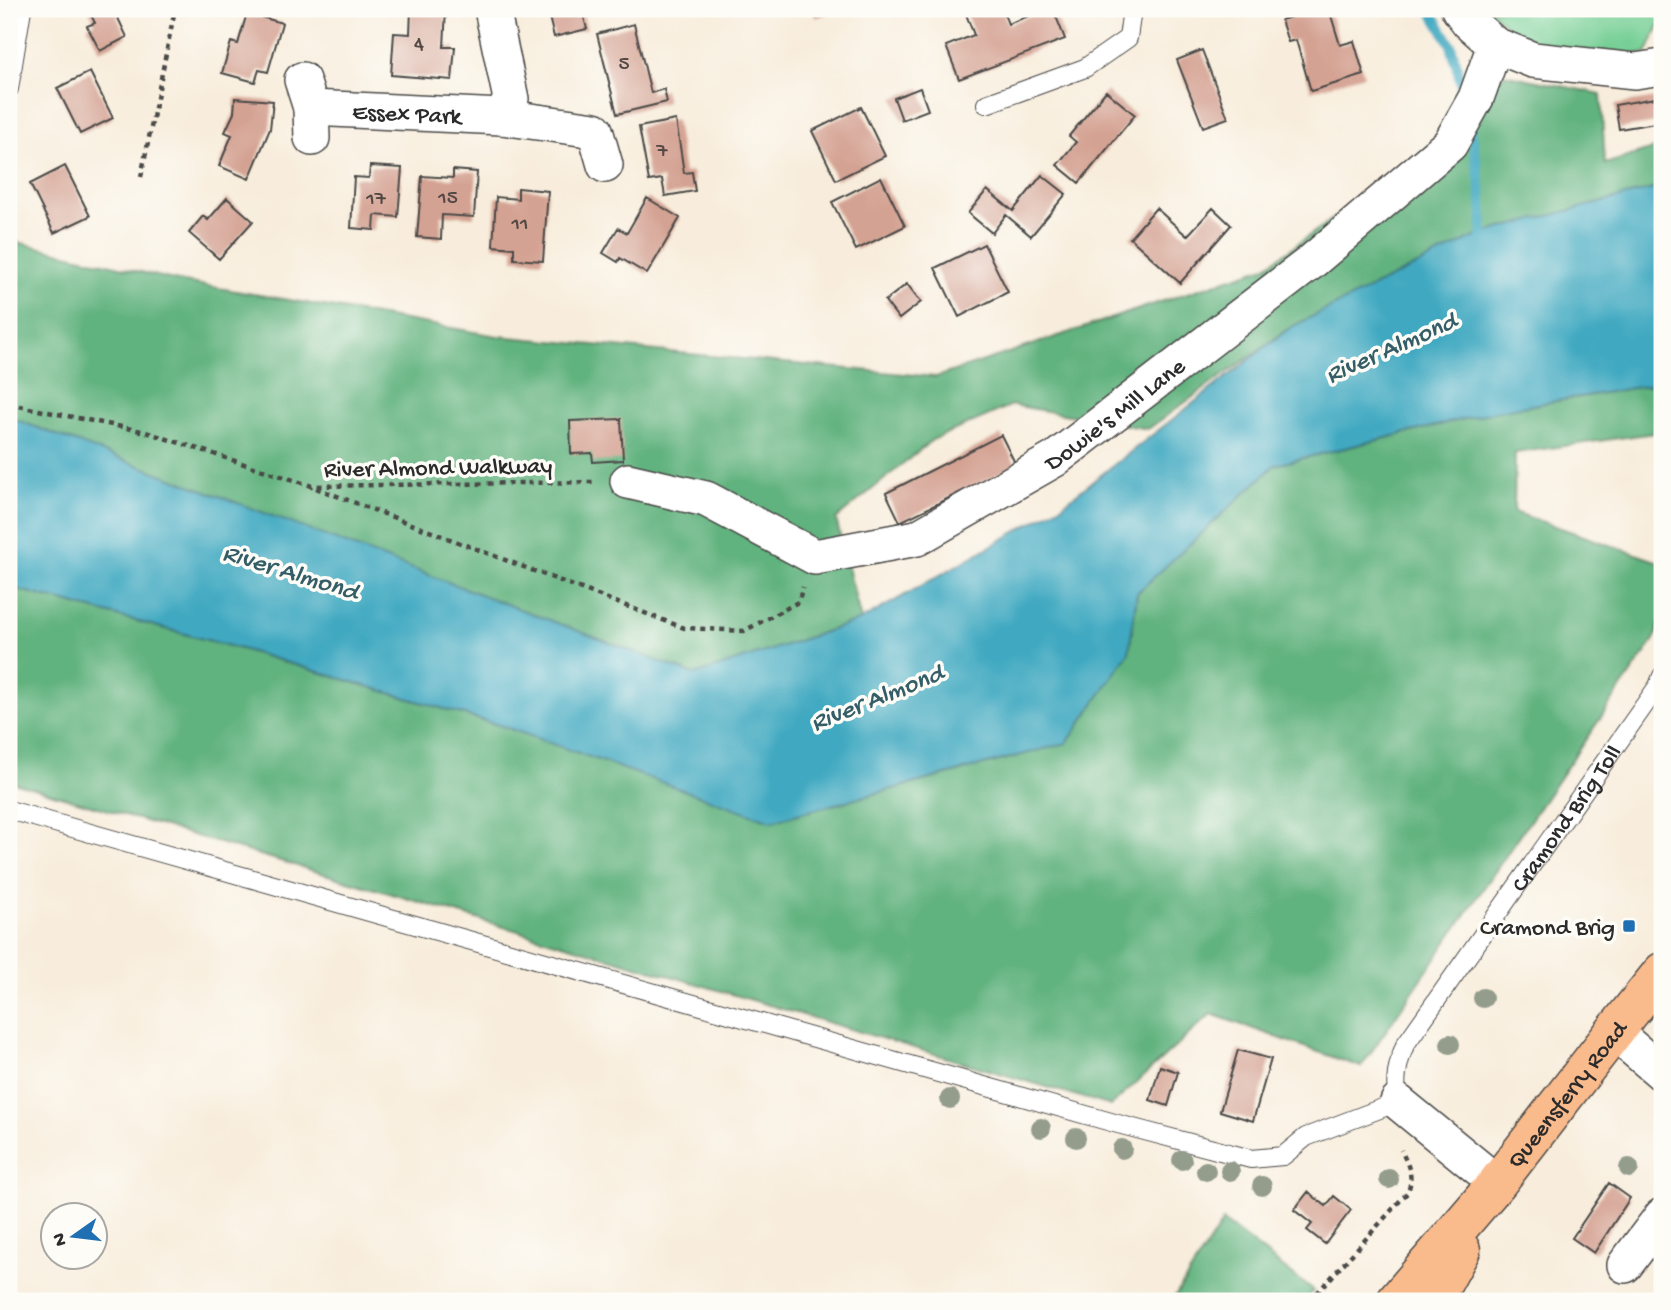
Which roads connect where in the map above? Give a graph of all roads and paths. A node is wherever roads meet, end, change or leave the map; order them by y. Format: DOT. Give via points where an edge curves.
graph roads {
  1 [pos="22,9"];
  2 [pos="175,9"];
  3 [pos="492,9"];
  4 [pos="1132,9"];
  5 [pos="1459,9"];
  6 [pos="1495,45"];
  7 [pos="1662,67"];
  8 [pos="9,89"];
  9 [pos="986,104"];
  10 [pos="308,109"];
  11 [pos="502,117"];
  12 [pos="605,165"];
  13 [pos="141,177"];
  14 [pos="9,404"];
  15 [pos="628,481"];
  16 [pos="312,486"];
  17 [pos="815,557"];
  18 [pos="1662,677"];
  19 [pos="9,810"];
  20 [pos="1662,972"];
  21 [pos="1614,1032"];
  22 [pos="1662,1073"];
  23 [pos="1400,1104"];
  24 [pos="1497,1183"];
  25 [pos="1662,1216"];
  26 [pos="1625,1265"];
  27 [pos="1310,1301"];
  28 [pos="1396,1301"];
  29 [pos="1433,1301"];
  1 -- 8 [label="lane"];
  2 -- 13 [label="path"];
  3 -- 11 [label="street" via="511,99"];
  4 -- 9 [label="lane" via="1128,38 1085,68"];
  5 -- 6 [label="street"];
  6 -- 7 [label="street" via="1532,60 1635,71"];
  6 -- 17 [label="street, Dowie's Mill Lane" via="1476,97 1450,144 1310,263 1055,459 916,538"];
  10 -- 11 [label="street, Essex Park"];
  11 -- 12 [label="street, Essex Park" via="595,130"];
  14 -- 16 [label="path, River Almond Walkway" via="146,432"];
  15 -- 16 [label="path, River Almond Walkway"];
  15 -- 17 [label="street" via="706,499"];
  16 -- 17 [label="path" via="684,628 744,631 798,602"];
  18 -- 23 [label="lane, Cramond Brig Toll" via="1405,1045 1395,1083"];
  19 -- 23 [label="lane" via="1251,1159 1283,1156 1307,1137"];
  20 -- 21 [label="main road, Queensferry Road"];
  21 -- 22 [label="street"];
  21 -- 24 [label="main road, Queensferry Road"];
  23 -- 24 [label="street"];
  23 -- 27 [label="path" via="1401,1149 1410,1170 1407,1193"];
  24 -- 28 [label="main road"];
  24 -- 29 [label="main road"];
  25 -- 26 [label="street"];
}
